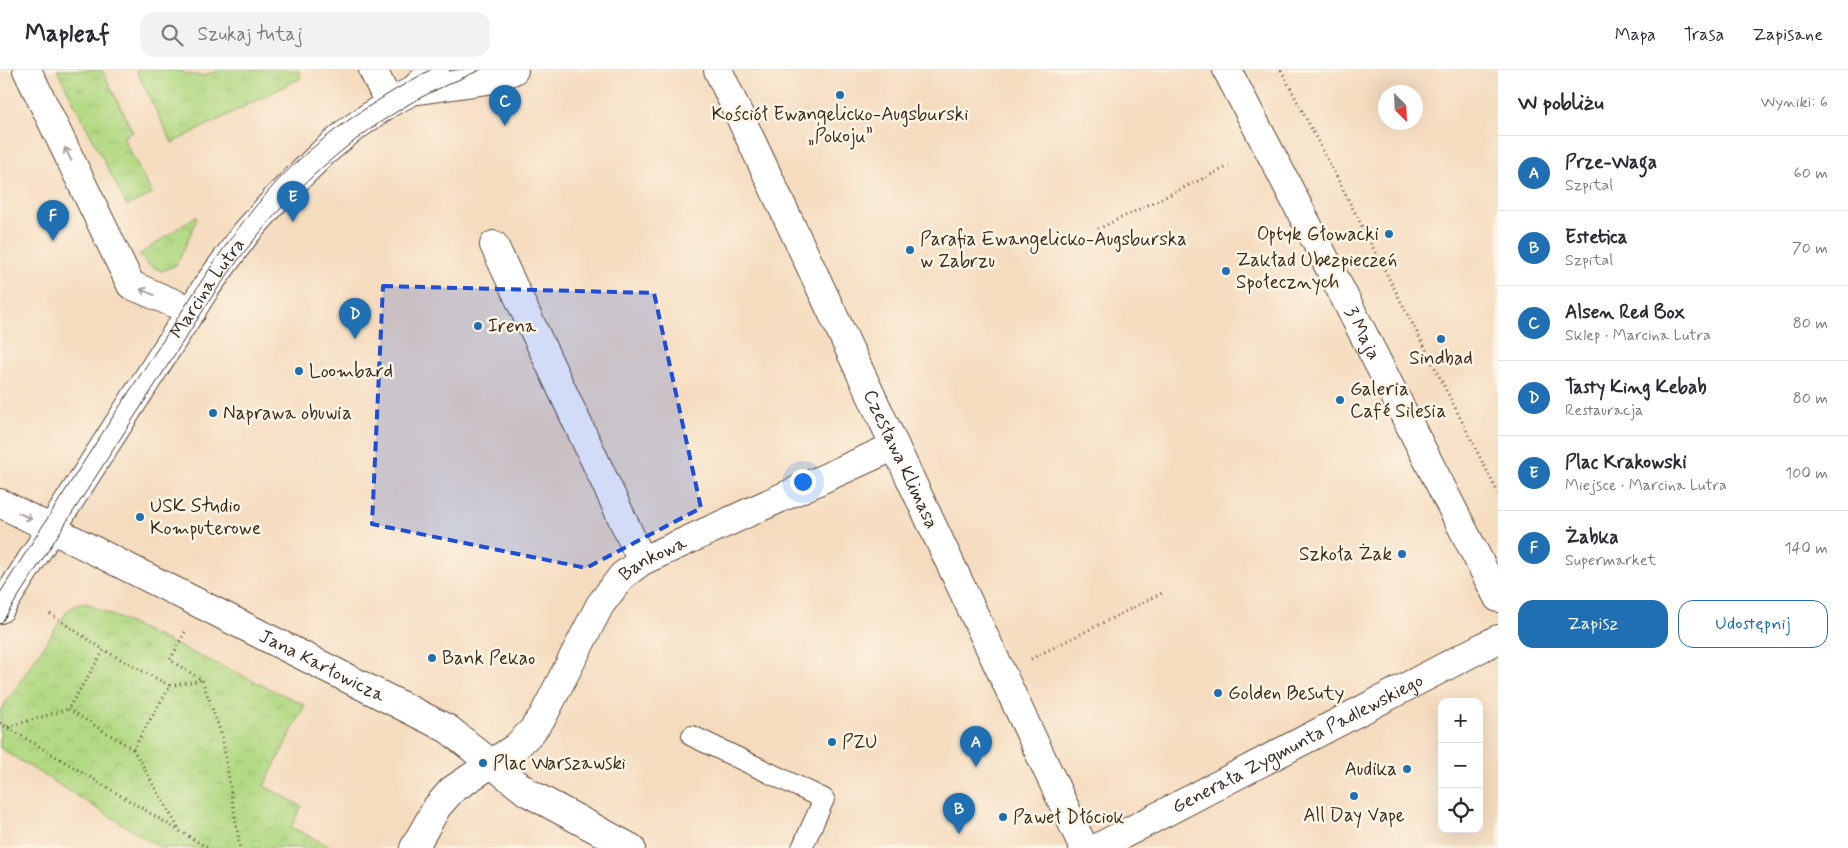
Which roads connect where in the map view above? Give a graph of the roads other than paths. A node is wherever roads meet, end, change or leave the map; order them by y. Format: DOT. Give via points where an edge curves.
graph roads {
  1 [pos="27,70"];
  2 [pos="372,70"];
  3 [pos="435,70"];
  4 [pos="514,70"];
  5 [pos="718,70"];
  6 [pos="1227,70"];
  7 [pos="401,97"];
  8 [pos="494,244"];
  9 [pos="192,311"];
  10 [pos="895,446"];
  11 [pos="0,504"];
  12 [pos="51,529"];
  13 [pos="642,561"];
  14 [pos="1498,598"];
  15 [pos="0,609"];
  16 [pos="1498,639"];
  17 [pos="692,736"];
  18 [pos="491,764"];
  19 [pos="414,848"];
  20 [pos="631,848"];
  21 [pos="802,848"];
  22 [pos="1084,848"];
  23 [pos="1097,848"];
  9 -- 1 [label="street, one-way" via="131,285"];
  2 -- 7 [label="street"];
  3 -- 7 [label="street, Marcina Lutra"];
  4 -- 7 [label="street, Marcina Lutra" via="494,79"];
  5 -- 10 [label="street, Czesława Klimasa"];
  6 -- 14 [label="street, 3 Maja"];
  7 -- 9 [label="street, Marcina Lutra" via="349,131 278,197 246,233"];
  8 -- 13 [label="street"];
  9 -- 12 [label="street, Marcina Lutra"];
  10 -- 13 [label="street, Bankowa"];
  10 -- 22 [label="street, Czesława Klimasa"];
  11 -- 12 [label="street, Jana Karłowicza, one-way"];
  12 -- 15 [label="street, Marcina Lutra"];
  12 -- 18 [label="street, Jana Karłowicza" via="448,729"];
  13 -- 18 [label="street, Bankowa" via="622,576 600,605 532,732"];
  16 -- 23 [label="street, Generała Zygmunta Padlewskiego"];
  17 -- 21 [label="lane" via="824,799"];
  18 -- 19 [label="street, Bankowa" via="452,790 437,807"];
  18 -- 20 [label="street, Jana Karłowicza" via="527,792"];
}
